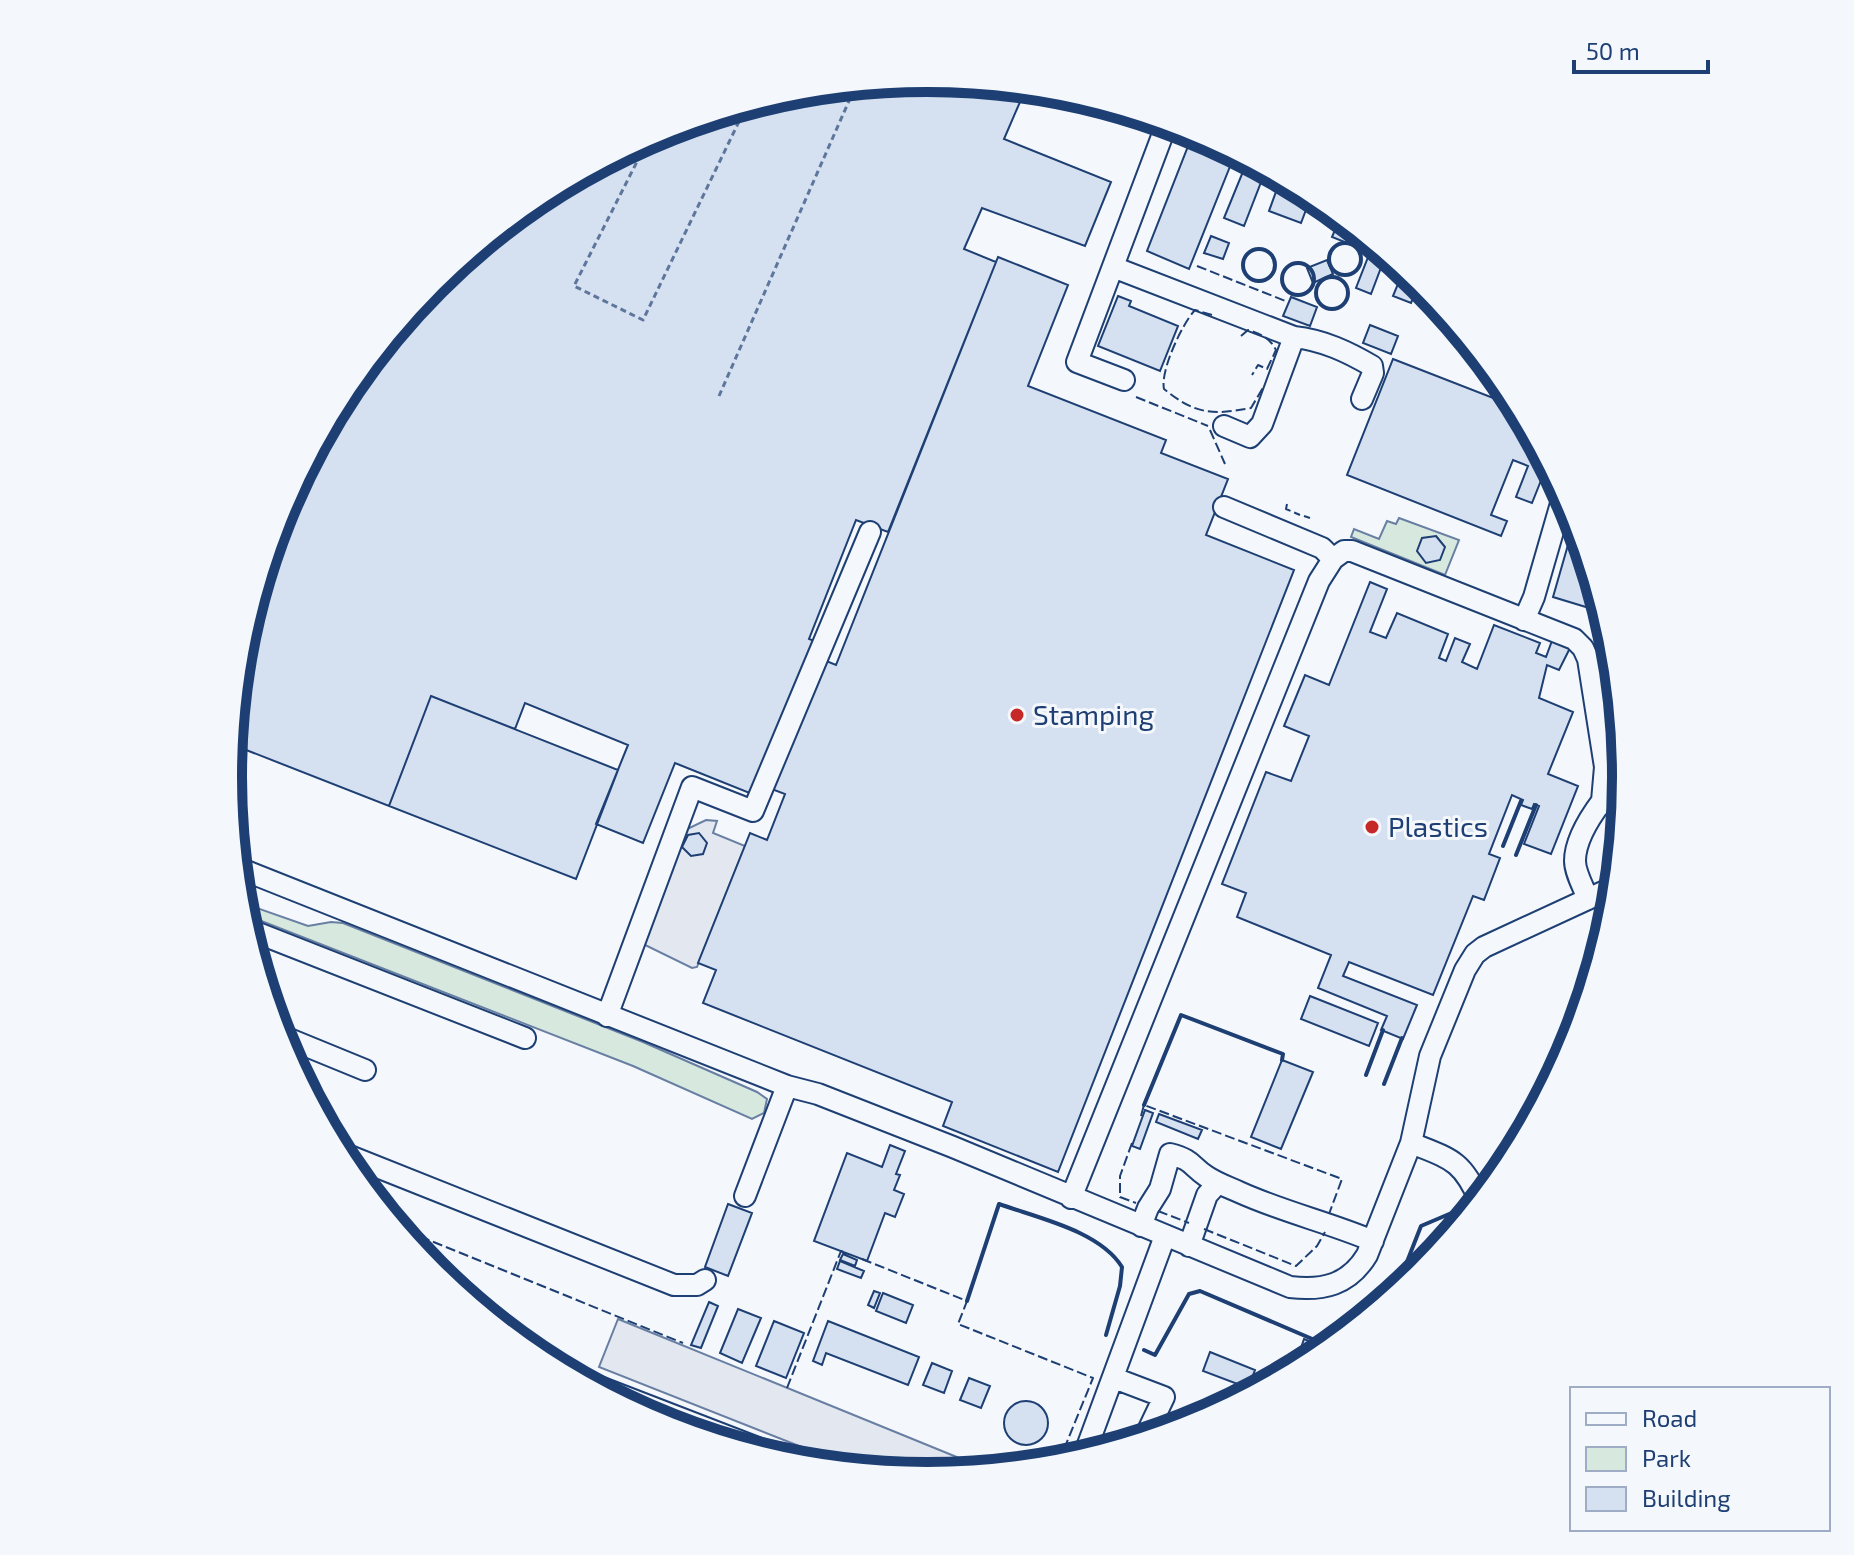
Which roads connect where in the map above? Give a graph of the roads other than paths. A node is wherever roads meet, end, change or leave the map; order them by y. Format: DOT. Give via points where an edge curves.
graph roads {
  1 [pos="1163,134"];
  2 [pos="1113,267"];
  3 [pos="1294,337"];
  4 [pos="1124,380"];
  5 [pos="1362,399"];
  6 [pos="1224,426"];
  7 [pos="1224,507"];
  8 [pos="1559,512"];
  9 [pos="870,532"];
  10 [pos="1333,559"];
  11 [pos="1524,620"];
  12 [pos="1602,801"];
  13 [pos="1611,805"];
  14 [pos="248,872"];
  15 [pos="1602,892"];
  16 [pos="1588,899"];
  17 [pos="260,934"];
  18 [pos="607,1016"];
  19 [pos="525,1038"];
  20 [pos="295,1041"];
  21 [pos="365,1070"];
  22 [pos="787,1086"];
  23 [pos="1411,1143"];
  24 [pos="358,1159"];
  25 [pos="1218,1183"];
  26 [pos="1475,1189"];
  27 [pos="745,1196"];
  28 [pos="1071,1198"];
  29 [pos="1141,1226"];
  30 [pos="1165,1236"];
  31 [pos="1373,1241"];
  32 [pos="1189,1246"];
  33 [pos="705,1280"];
  34 [pos="1114,1378"];
  35 [pos="1150,1426"];
  36 [pos="1089,1444"];
  1 -- 2 [label="lane"];
  2 -- 3 [label="lane"];
  2 -- 4 [label="lane" via="1077,362"];
  3 -- 5 [label="lane" via="1350,353 1372,366"];
  3 -- 6 [label="lane" via="1262,424 1250,437"];
  7 -- 10 [label="lane" via="1322,548"];
  8 -- 11 [label="lane"];
  9 -- 18 [label="lane" via="753,811 692,787"];
  10 -- 11 [label="lane" via="1352,551"];
  10 -- 28 [label="lane" via="1319,581"];
  11 -- 12 [label="lane" via="1574,639 1588,659 1605,767"];
  12 -- 13 [label="lane"];
  12 -- 16 [label="lane" via="1577,850 1575,864"];
  14 -- 18 [label="lane"];
  15 -- 16 [label="lane"];
  16 -- 23 [label="lane" via="1475,954 1430,1056"];
  17 -- 19 [label="lane"];
  18 -- 22 [label="lane"];
  20 -- 21 [label="lane"];
  22 -- 27 [label="lane"];
  22 -- 28 [label="lane" via="832,1099"];
  23 -- 26 [label="lane" via="1461,1167"];
  23 -- 31 [label="lane"];
  24 -- 33 [label="lane" via="674,1285"];
  25 -- 29 [label="lane" via="1196,1164 1170,1154 1156,1200"];
  25 -- 31 [label="lane"];
  25 -- 32 [label="lane" via="1207,1195"];
  28 -- 29 [label="lane"];
  29 -- 30 [label="lane"];
  30 -- 32 [label="lane"];
  30 -- 34 [label="lane"];
  31 -- 32 [label="lane" via="1359,1269 1346,1280 1309,1290"];
  34 -- 35 [label="lane" via="1164,1397"];
  34 -- 36 [label="lane"];
}
